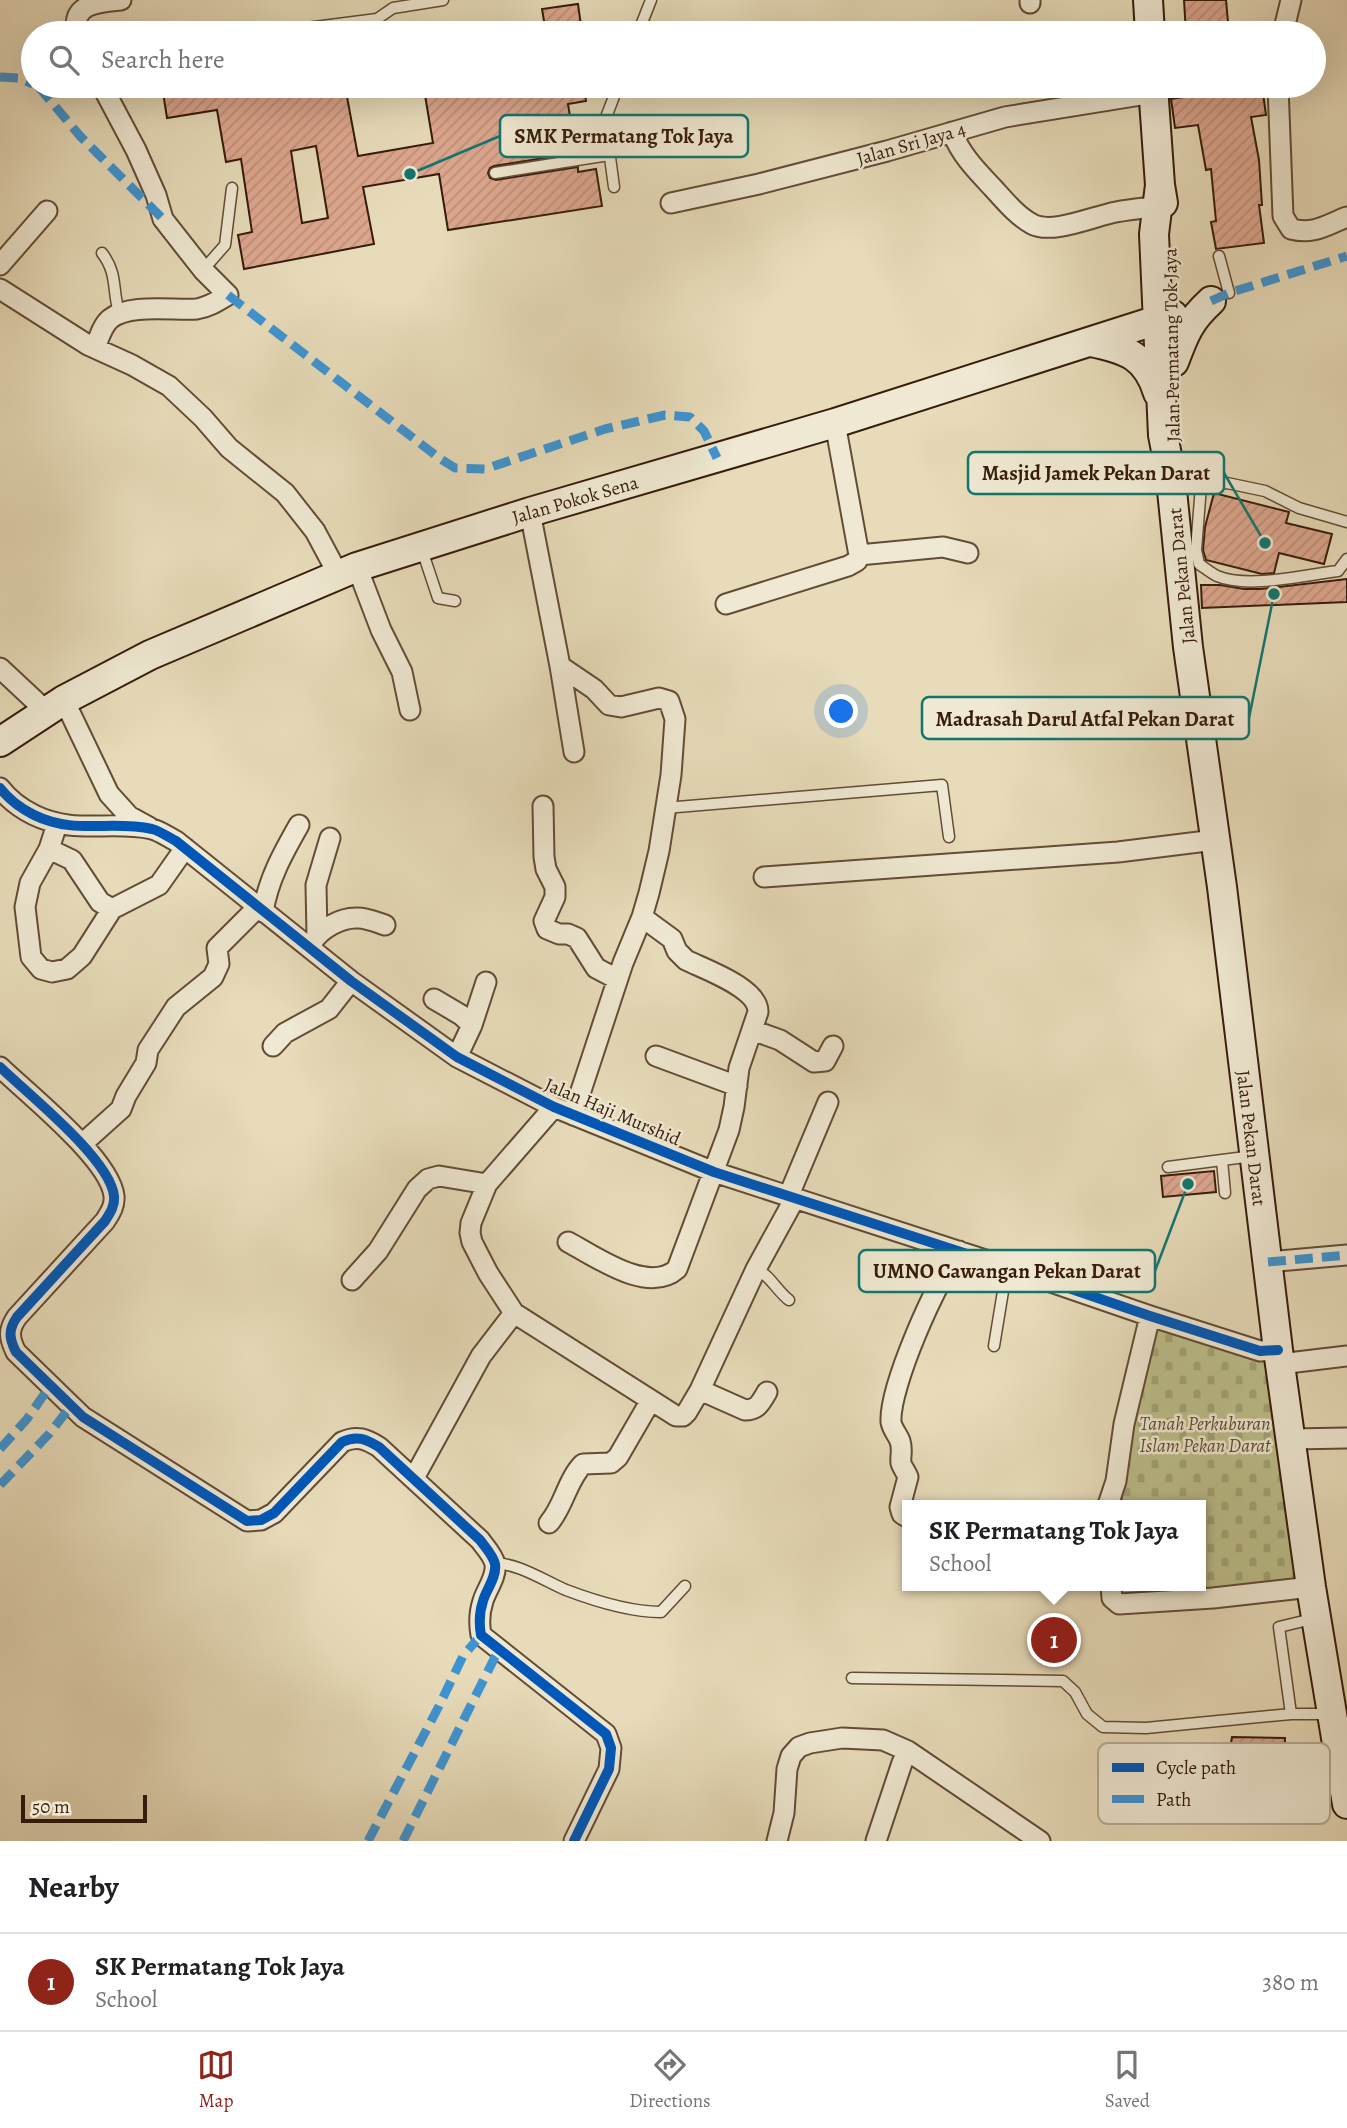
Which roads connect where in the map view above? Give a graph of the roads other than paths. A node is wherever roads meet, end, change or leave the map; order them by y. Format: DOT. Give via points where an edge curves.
graph roads {
  1 [pos="121,0"];
  2 [pos="443,0"];
  3 [pos="651,0"];
  4 [pos="1148,0"];
  5 [pos="1291,0"];
  6 [pos="76,21"];
  7 [pos="361,21"];
  8 [pos="643,21"];
  9 [pos="1149,21"];
  10 [pos="1286,21"];
  11 [pos="108,98"];
  12 [pos="613,98"];
  13 [pos="1105,98"];
  14 [pos="1154,98"];
  15 [pos="1278,98"];
  16 [pos="952,132"];
  17 [pos="608,155"];
  18 [pos="495,173"];
  19 [pos="614,187"];
  20 [pos="232,188"];
  21 [pos="1161,200"];
  22 [pos="671,203"];
  23 [pos="47,211"];
  24 [pos="1347,217"];
  25 [pos="102,253"];
  26 [pos="1219,256"];
  27 [pos="0,265"];
  28 [pos="203,270"];
  29 [pos="0,289"];
  30 [pos="1220,297"];
  31 [pos="119,313"];
  32 [pos="1165,318"];
  33 [pos="1091,342"];
  34 [pos="95,348"];
  35 [pos="1174,362"];
  36 [pos="1161,402"];
  37 [pos="835,423"];
  38 [pos="1171,480"];
  39 [pos="1201,486"];
  40 [pos="530,512"];
  41 [pos="1346,520"];
  42 [pos="421,546"];
  43 [pos="1187,551"];
  44 [pos="968,554"];
  45 [pos="859,555"];
  46 [pos="1347,559"];
  47 [pos="348,570"];
  48 [pos="455,601"];
  49 [pos="726,604"];
  50 [pos="560,666"];
  51 [pos="0,668"];
  52 [pos="55,706"];
  53 [pos="410,709"];
  54 [pos="0,742"];
  55 [pos="574,752"];
  56 [pos="0,788"];
  57 [pos="543,806"];
  58 [pos="665,808"];
  59 [pos="57,824"];
  60 [pos="299,825"];
  61 [pos="154,829"];
  62 [pos="949,837"];
  63 [pos="330,838"];
  64 [pos="1215,840"];
  65 [pos="185,848"];
  66 [pos="49,849"];
  67 [pos="764,877"];
  68 [pos="112,909"];
  69 [pos="260,910"];
  70 [pos="642,917"];
  71 [pos="385,925"];
  72 [pos="313,941"];
  73 [pos="617,979"];
  74 [pos="351,981"];
  75 [pos="486,982"];
  76 [pos="434,999"];
  77 [pos="472,1025"];
  78 [pos="752,1030"];
  79 [pos="273,1046"];
  80 [pos="833,1046"];
  81 [pos="656,1056"];
  82 [pos="457,1057"];
  83 [pos="0,1068"];
  84 [pos="737,1086"];
  85 [pos="828,1102"];
  86 [pos="554,1107"];
  87 [pos="573,1115"];
  88 [pos="82,1144"];
  89 [pos="1254,1156"];
  90 [pos="1222,1160"];
  91 [pos="1168,1167"];
  92 [pos="714,1172"];
  93 [pos="487,1184"];
  94 [pos="1225,1193"];
  95 [pos="792,1197"];
  96 [pos="568,1242"];
  97 [pos="959,1251"];
  98 [pos="1347,1255"];
  99 [pos="1268,1262"];
  100 [pos="1007,1267"];
  101 [pos="756,1269"];
  102 [pos="352,1280"];
  103 [pos="789,1300"];
  104 [pos="513,1313"];
  105 [pos="1150,1317"];
  106 [pos="994,1346"];
  107 [pos="1347,1356"];
  108 [pos="1279,1357"];
  109 [pos="700,1390"];
  110 [pos="766,1392"];
  111 [pos="651,1400"];
  112 [pos="1347,1438"];
  113 [pos="1292,1439"];
  114 [pos="418,1471"];
  115 [pos="1110,1500"];
  116 [pos="902,1514"];
  117 [pos="548,1523"];
  118 [pos="495,1564"];
  119 [pos="685,1586"];
  120 [pos="1311,1587"];
  121 [pos="1111,1591"];
  122 [pos="1316,1618"];
  123 [pos="852,1678"];
  124 [pos="1291,1714"];
  125 [pos="1332,1714"];
  126 [pos="908,1751"];
  127 [pos="1347,1804"];
  128 [pos="574,1841"];
  129 [pos="777,1841"];
  130 [pos="876,1841"];
  131 [pos="1040,1841"];
  1 -- 6 [label="street" via="96,2 80,12"];
  2 -- 7 [label="lane" via="393,8 377,19"];
  3 -- 8 [label="lane"];
  4 -- 9 [label="main road"];
  5 -- 10 [label="street"];
  11 -- 28 [label="street" via="136,150 163,219"];
  12 -- 17 [label="lane" via="604,120"];
  13 -- 16 [label="street, Jalan Sri Jaya 4"];
  14 -- 21 [label="main road, Jalan Permatang Tok Jaya"];
  15 -- 24 [label="street" via="1283,216 1291,229 1303,232"];
  16 -- 21 [label="street" via="968,163 1035,226 1070,225"];
  16 -- 22 [label="street, Jalan Sri Jaya 4"];
  17 -- 18 [label="lane"];
  17 -- 19 [label="lane"];
  20 -- 28 [label="lane" via="225,245"];
  21 -- 32 [label="main road, Jalan Permatang Tok Jaya" via="1169,235"];
  23 -- 27 [label="street"];
  25 -- 31 [label="lane" via="113,270"];
  26 -- 30 [label="lane"];
  28 -- 31 [label="street" via="228,295 200,309 165,307"];
  29 -- 34 [label="street"];
  30 -- 32 [label="street"];
  30 -- 35 [label="main road" via="1195,316"];
  31 -- 34 [label="street" via="108,320"];
  32 -- 33 [label="main road, Jalan Pokok Sena"];
  32 -- 35 [label="main road, Jalan Permatang Tok Jaya"];
  32 -- 36 [label="main road, Jalan Permatang Tok Jaya"];
  33 -- 36 [label="main road" via="1135,356 1146,367"];
  33 -- 37 [label="main road, Jalan Pokok Sena"];
  34 -- 47 [label="street" via="169,386 229,448 285,493"];
  35 -- 38 [label="main road, Jalan Permatang Tok Jaya"];
  36 -- 38 [label="main road, Jalan Permatang Tok Jaya"];
  37 -- 40 [label="main road, Jalan Pokok Sena"];
  37 -- 45 [label="street"];
  38 -- 39 [label="lane"];
  38 -- 43 [label="main road, Jalan Pekan Darat"];
  39 -- 41 [label="lane" via="1227,483 1265,491 1299,508"];
  39 -- 43 [label="lane"];
  40 -- 42 [label="main road, Jalan Pokok Sena"];
  40 -- 50 [label="street"];
  42 -- 47 [label="main road, Jalan Pokok Sena"];
  42 -- 48 [label="lane" via="438,598"];
  43 -- 46 [label="lane" via="1218,576 1246,581 1338,570"];
  43 -- 64 [label="main road, Jalan Pekan Darat" via="1188,647"];
  44 -- 45 [label="street" via="943,547"];
  45 -- 49 [label="street" via="848,566"];
  47 -- 52 [label="main road, Jalan Pokok Sena" via="150,655"];
  47 -- 53 [label="street" via="402,672"];
  50 -- 55 [label="street"];
  50 -- 58 [label="street" via="609,705 621,707 659,698 668,701 675,719"];
  51 -- 52 [label="street"];
  52 -- 54 [label="main road, Jalan Pokok Sena"];
  52 -- 61 [label="street" via="109,794 129,816"];
  56 -- 59 [label="street, Jalan Haji Murshid" via="24,810"];
  57 -- 73 [label="street" via="544,857 555,887 544,921 547,929 576,938 596,968"];
  58 -- 62 [label="lane" via="942,785"];
  58 -- 70 [label="street"];
  59 -- 61 [label="street, Jalan Haji Murshid"];
  59 -- 66 [label="street"];
  60 -- 69 [label="street" via="280,857"];
  61 -- 65 [label="street, Jalan Haji Murshid"];
  63 -- 72 [label="street" via="316,885"];
  64 -- 67 [label="street" via="1118,852"];
  64 -- 89 [label="main road, Jalan Pekan Darat"];
  65 -- 68 [label="street" via="159,885"];
  65 -- 69 [label="street, Jalan Haji Murshid"];
  66 -- 68 [label="street" via="72,860 100,902"];
  66 -- 68 [label="street" via="30,883 25,907 31,957 41,968 67,970 82,956"];
  69 -- 72 [label="street, Jalan Haji Murshid"];
  69 -- 88 [label="street" via="217,948 219,964 213,977 176,1007 148,1050 146,1063 121,1109"];
  70 -- 73 [label="street"];
  70 -- 78 [label="street" via="672,939 686,960 750,994 758,1005"];
  71 -- 72 [label="street" via="358,917 338,921"];
  72 -- 74 [label="street, Jalan Haji Murshid"];
  73 -- 87 [label="street"];
  74 -- 79 [label="street" via="329,1009 285,1033"];
  74 -- 82 [label="street, Jalan Haji Murshid"];
  75 -- 77 [label="street"];
  76 -- 77 [label="street"];
  77 -- 82 [label="street"];
  78 -- 80 [label="street" via="780,1040 814,1062 825,1061"];
  78 -- 84 [label="street"];
  81 -- 84 [label="street"];
  82 -- 86 [label="street, Jalan Haji Murshid"];
  83 -- 88 [label="street"];
  84 -- 92 [label="street" via="729,1130"];
  85 -- 95 [label="street"];
  86 -- 87 [label="street, Jalan Haji Murshid"];
  86 -- 93 [label="street"];
  87 -- 92 [label="street, Jalan Haji Murshid"];
  88 -- 114 [label="street" via="105,1172 114,1196 113,1210 17,1317 10,1328 16,1352 83,1417 247,1521 274,1513 337,1445 354,1438 367,1440"];
  89 -- 90 [label="lane"];
  89 -- 99 [label="main road, Jalan Pekan Darat"];
  90 -- 91 [label="lane"];
  90 -- 94 [label="lane"];
  92 -- 95 [label="street, Jalan Haji Murshid"];
  92 -- 96 [label="street" via="677,1269 670,1276 629,1274"];
  93 -- 102 [label="street" via="439,1176 428,1179"];
  93 -- 104 [label="street" via="470,1233 480,1260"];
  95 -- 97 [label="street, Jalan Haji Murshid"];
  95 -- 101 [label="street"];
  97 -- 100 [label="street, Jalan Haji Murshid"];
  97 -- 116 [label="street" via="948,1265 897,1385 891,1421 908,1477"];
  98 -- 99 [label="street"];
  99 -- 108 [label="main road, Jalan Pekan Darat"];
  100 -- 105 [label="street, Jalan Haji Murshid"];
  100 -- 106 [label="lane"];
  101 -- 103 [label="lane"];
  101 -- 109 [label="street"];
  104 -- 111 [label="street"];
  104 -- 114 [label="street" via="481,1356"];
  105 -- 108 [label="street, Jalan Haji Murshid"];
  105 -- 115 [label="street"];
  107 -- 108 [label="street, Jalan Haji Murshid"];
  108 -- 113 [label="main road, Jalan Pekan Darat"];
  109 -- 110 [label="street" via="745,1410 758,1406"];
  109 -- 111 [label="street" via="679,1417"];
  111 -- 117 [label="street" via="618,1457 611,1463 583,1464 577,1470"];
  112 -- 113 [label="street"];
  113 -- 120 [label="main road, Jalan Pekan Darat"];
  114 -- 118 [label="street" via="491,1553"];
  118 -- 119 [label="lane" via="515,1567 612,1605 649,1612 661,1612"];
  118 -- 128 [label="street" via="480,1616 481,1635 598,1727 611,1748 610,1769"];
  120 -- 121 [label="street" via="1118,1604"];
  120 -- 122 [label="main road, Jalan Pekan Darat"];
  122 -- 124 [label="lane" via="1279,1627"];
  122 -- 125 [label="main road, Jalan Pekan Darat"];
  123 -- 124 [label="lane" via="1063,1681 1087,1714 1103,1727 1146,1728"];
  124 -- 125 [label="lane"];
  125 -- 127 [label="main road, Jalan Pekan Darat"];
  126 -- 129 [label="street" via="868,1739 819,1740 799,1747 787,1769"];
  126 -- 130 [label="street"];
  126 -- 131 [label="street"];
}
